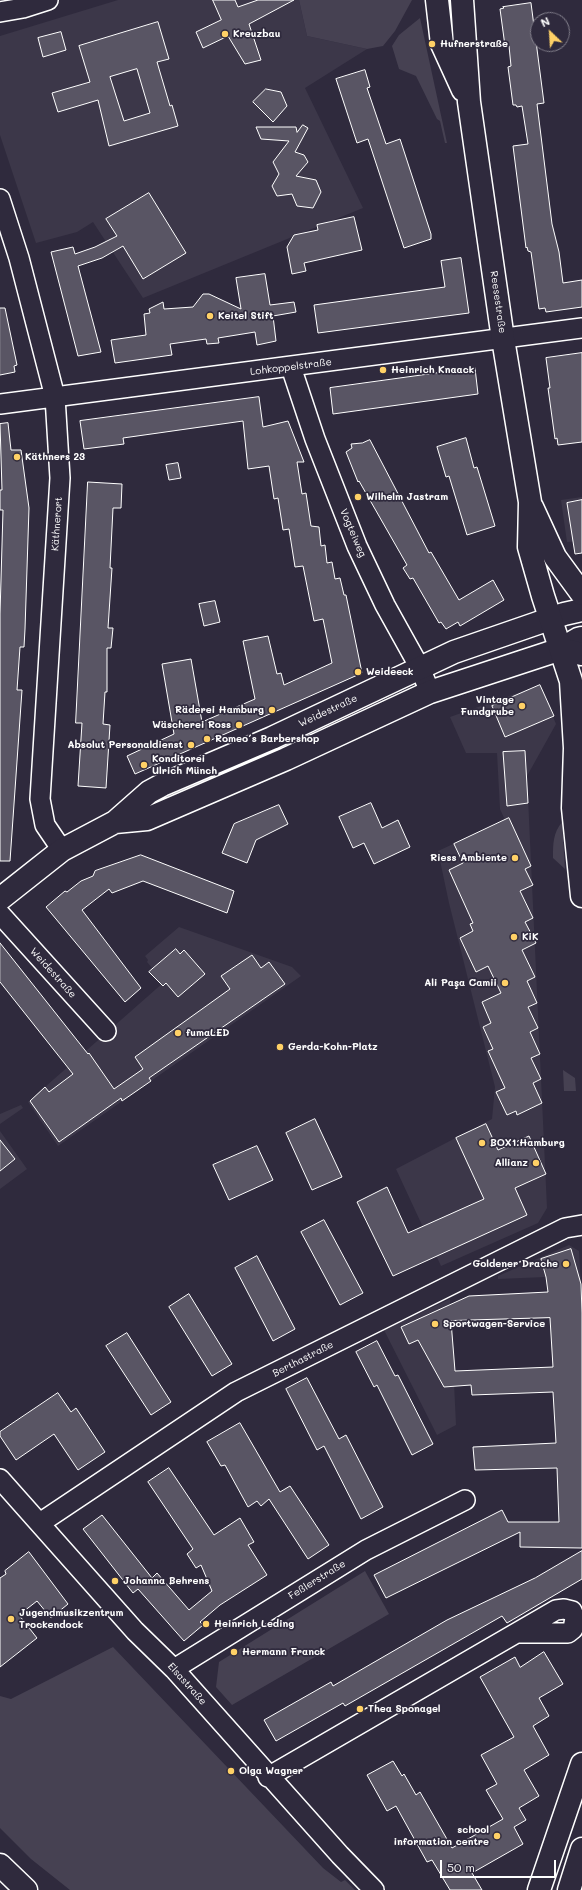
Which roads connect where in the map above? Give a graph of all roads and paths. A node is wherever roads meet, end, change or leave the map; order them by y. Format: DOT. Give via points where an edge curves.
graph roads {
  1 [pos="48,0"];
  2 [pos="437,0"];
  3 [pos="462,0"];
  4 [pos="0,12"];
  5 [pos="469,102"];
  6 [pos="0,199"];
  7 [pos="582,328"];
  8 [pos="503,339"];
  9 [pos="291,367"];
  10 [pos="55,397"];
  11 [pos="0,404"];
  12 [pos="530,502"];
  13 [pos="582,594"];
  14 [pos="582,610"];
  15 [pos="551,619"];
  16 [pos="582,638"];
  17 [pos="561,649"];
  18 [pos="582,654"];
  19 [pos="420,668"];
  20 [pos="430,692"];
  21 [pos="115,822"];
  22 [pos="62,850"];
  23 [pos="582,896"];
  24 [pos="0,899"];
  25 [pos="0,914"];
  26 [pos="106,1031"];
  27 [pos="582,1225"];
  28 [pos="0,1479"];
  29 [pos="465,1500"];
  30 [pos="40,1523"];
  31 [pos="517,1633"];
  32 [pos="174,1669"];
  33 [pos="582,1764"];
  34 [pos="268,1777"];
  35 [pos="582,1849"];
  36 [pos="0,1865"];
  37 [pos="26,1890"];
  38 [pos="374,1890"];
  39 [pos="539,1890"];
  40 [pos="569,1890"];
  1 -- 4 [label="street"];
  2 -- 5 [label="main road, Reesestraße" via="442,44"];
  3 -- 5 [label="main road, Reesestraße"];
  5 -- 8 [label="main road, Reesestraße"];
  6 -- 10 [label="street, Käthnerort" via="19,258"];
  7 -- 8 [label="street, Lohkoppelstraße"];
  8 -- 9 [label="street, Lohkoppelstraße"];
  8 -- 12 [label="main road, Reesestraße"];
  9 -- 10 [label="street, Lohkoppelstraße"];
  9 -- 19 [label="street, Vogteiweg" via="315,439 357,546 385,605"];
  10 -- 11 [label="street, Lohkoppelstraße"];
  10 -- 22 [label="street, Käthnerort" via="60,478 40,798 45,825"];
  12 -- 13 [label="main road, Reesestraße" via="555,557"];
  12 -- 15 [label="main road, Reesestraße" via="529,547"];
  14 -- 15 [label="main road, Weidestraße"];
  15 -- 17 [label="main road, Reesestraße"];
  15 -- 19 [label="main road, Weidestraße" via="454,652"];
  16 -- 17 [label="main road, Weidestraße"];
  17 -- 18 [label="main road"];
  17 -- 20 [label="main road, Weidestraße"];
  17 -- 23 [label="main road, Reesestraße" via="571,681 575,748 573,808"];
  19 -- 20 [label="street, Vogteiweg"];
  19 -- 21 [label="main road, Weidestraße" via="272,738 162,785 149,792"];
  20 -- 21 [label="main road, Weidestraße" via="286,759 147,819"];
  21 -- 22 [label="main road, Weidestraße"];
  22 -- 24 [label="main road, Weidestraße"];
  25 -- 26 [label="street, Weidestraße"];
  27 -- 30 [label="street, Berthastraße" via="565,1228 236,1392"];
  28 -- 30 [label="street, Elsastraße"];
  29 -- 32 [label="street, Feßlerstraße" via="366,1550"];
  30 -- 32 [label="street, Elsastraße" via="135,1630"];
  31 -- 34 [label="street"];
  32 -- 34 [label="street, Elsastraße"];
  33 -- 39 [label="main road"];
  34 -- 38 [label="street, Elsastraße"];
  35 -- 40 [label="main road"];
  36 -- 37 [label="main road"];
}
